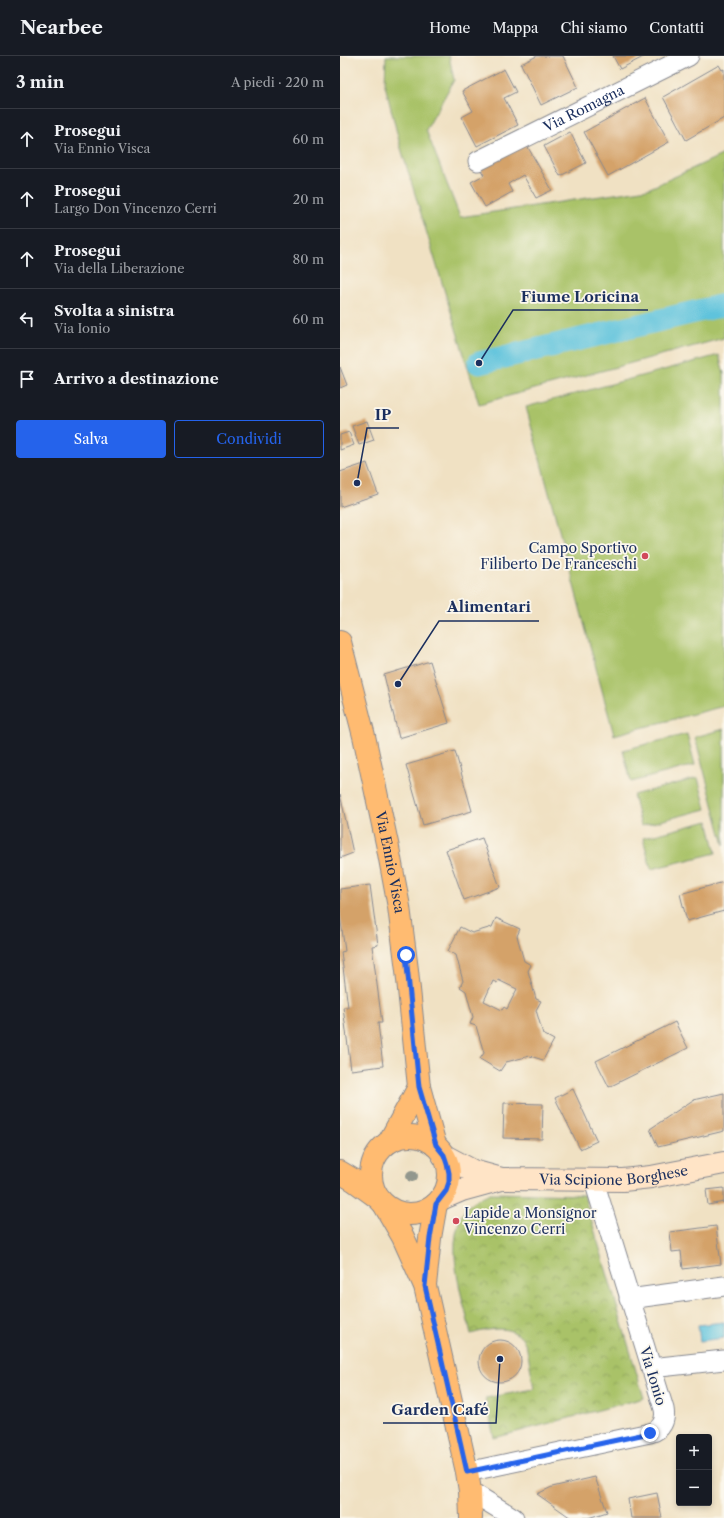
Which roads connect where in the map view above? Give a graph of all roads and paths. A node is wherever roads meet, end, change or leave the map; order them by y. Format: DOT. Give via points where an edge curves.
graph roads {
  1 [pos="689,56"];
  2 [pos="478,161"];
  3 [pos="341,652"];
  4 [pos="419,1087"];
  5 [pos="389,1142"];
  6 [pos="440,1150"];
  7 [pos="724,1163"];
  8 [pos="340,1172"];
  9 [pos="502,1179"];
  10 [pos="594,1181"];
  11 [pos="381,1202"];
  12 [pos="439,1202"];
  13 [pos="425,1286"];
  14 [pos="724,1286"];
  15 [pos="629,1299"];
  16 [pos="724,1360"];
  17 [pos="651,1368"];
  18 [pos="469,1481"];
  19 [pos="471,1518"];
  20 [pos="514,1518"];
  1 -- 2 [label="street, Via Romagna"];
  3 -- 4 [label="main road, Via Ennio Visca" via="374,779 396,892 408,970"];
  4 -- 5 [label="main road"];
  4 -- 6 [label="main road, Via Ennio Visca"];
  5 -- 6 [label="main road" via="412,1136 427,1140"];
  5 -- 11 [label="main road" via="379,1150 370,1174 372,1186"];
  6 -- 9 [label="main road, Via Scipione Borghese" via="473,1170"];
  6 -- 12 [label="main road" via="447,1164 449,1182"];
  7 -- 10 [label="main road, Via Scipione Borghese" via="651,1177"];
  8 -- 11 [label="main road"];
  9 -- 10 [label="main road, Via Scipione Borghese"];
  9 -- 12 [label="main road, Via Scipione Borghese" via="462,1190"];
  10 -- 15 [label="street, Via Ionio"];
  11 -- 12 [label="main road" via="399,1214 407,1215 423,1213"];
  11 -- 13 [label="main road" via="403,1237"];
  12 -- 13 [label="main road" via="430,1238"];
  13 -- 18 [label="main road"];
  14 -- 15 [label="street"];
  15 -- 17 [label="street, Via Ionio"];
  16 -- 17 [label="street"];
  17 -- 18 [label="street, Via Ionio" via="665,1414 662,1424 654,1432"];
  18 -- 19 [label="main road"];
  18 -- 20 [label="street"];
}
